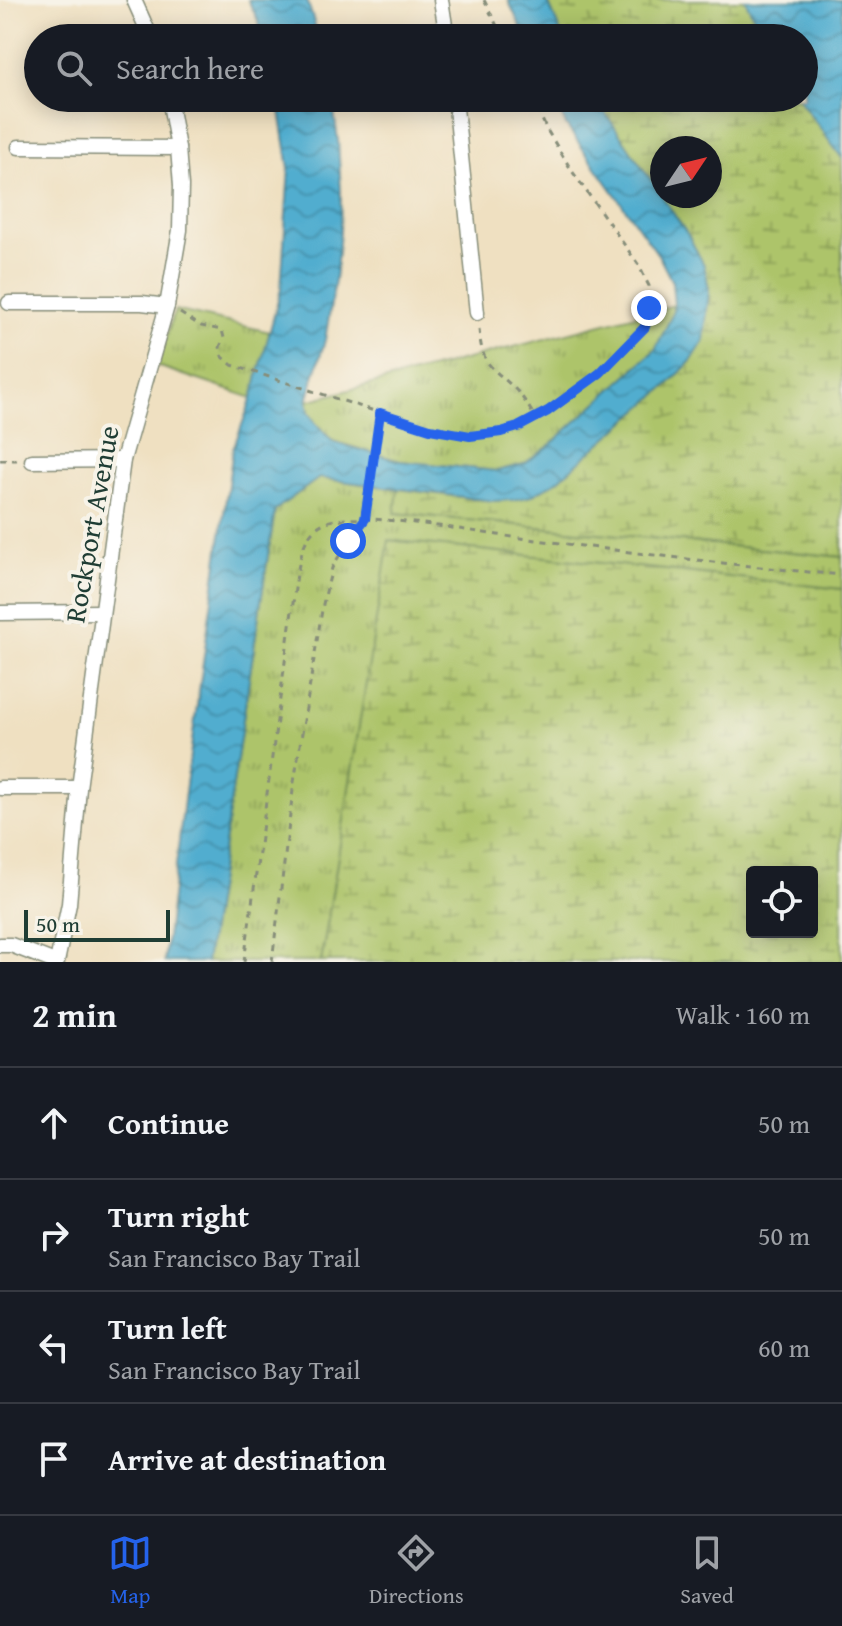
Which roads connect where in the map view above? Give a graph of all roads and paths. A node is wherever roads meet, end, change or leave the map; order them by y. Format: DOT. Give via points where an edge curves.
graph roads {
  1 [pos="134,0"];
  2 [pos="441,0"];
  3 [pos="484,0"];
  4 [pos="145,24"];
  5 [pos="445,24"];
  6 [pos="496,24"];
  7 [pos="172,112"];
  8 [pos="456,112"];
  9 [pos="539,112"];
  10 [pos="19,147"];
  11 [pos="178,148"];
  12 [pos="9,303"];
  13 [pos="167,306"];
  14 [pos="477,313"];
  15 [pos="380,413"];
  16 [pos="535,418"];
  17 [pos="123,460"];
  18 [pos="32,461"];
  19 [pos="365,519"];
  20 [pos="842,575"];
  21 [pos="102,612"];
  22 [pos="0,613"];
  23 [pos="0,788"];
  24 [pos="79,788"];
  25 [pos="0,945"];
  26 [pos="56,962"];
  27 [pos="244,962"];
  28 [pos="272,962"];
  1 -- 4 [label="street"];
  2 -- 5 [label="street"];
  3 -- 6 [label="path"];
  7 -- 11 [label="street, Rockport Avenue"];
  8 -- 14 [label="street"];
  9 -- 16 [label="path" via="572,171 638,264 649,286 649,308 645,327 600,373"];
  10 -- 11 [label="street"];
  11 -- 13 [label="street, Rockport Avenue" via="180,230"];
  12 -- 13 [label="street"];
  13 -- 15 [label="path" via="201,326 222,330 222,356 232,365"];
  13 -- 17 [label="street, Rockport Avenue"];
  14 -- 16 [label="path" via="484,359 514,387"];
  15 -- 16 [label="path" via="470,436 501,432"];
  15 -- 19 [label="path"];
  17 -- 18 [label="street"];
  17 -- 21 [label="street, Rockport Avenue"];
  19 -- 20 [label="path"];
  19 -- 27 [label="path" via="323,523 311,532 300,555"];
  19 -- 28 [label="path" via="332,568 323,604"];
  21 -- 22 [label="street"];
  21 -- 24 [label="street, Rockport Avenue"];
  23 -- 24 [label="street"];
  24 -- 26 [label="street, Rockport Avenue" via="69,904"];
  25 -- 26 [label="street"];
}
